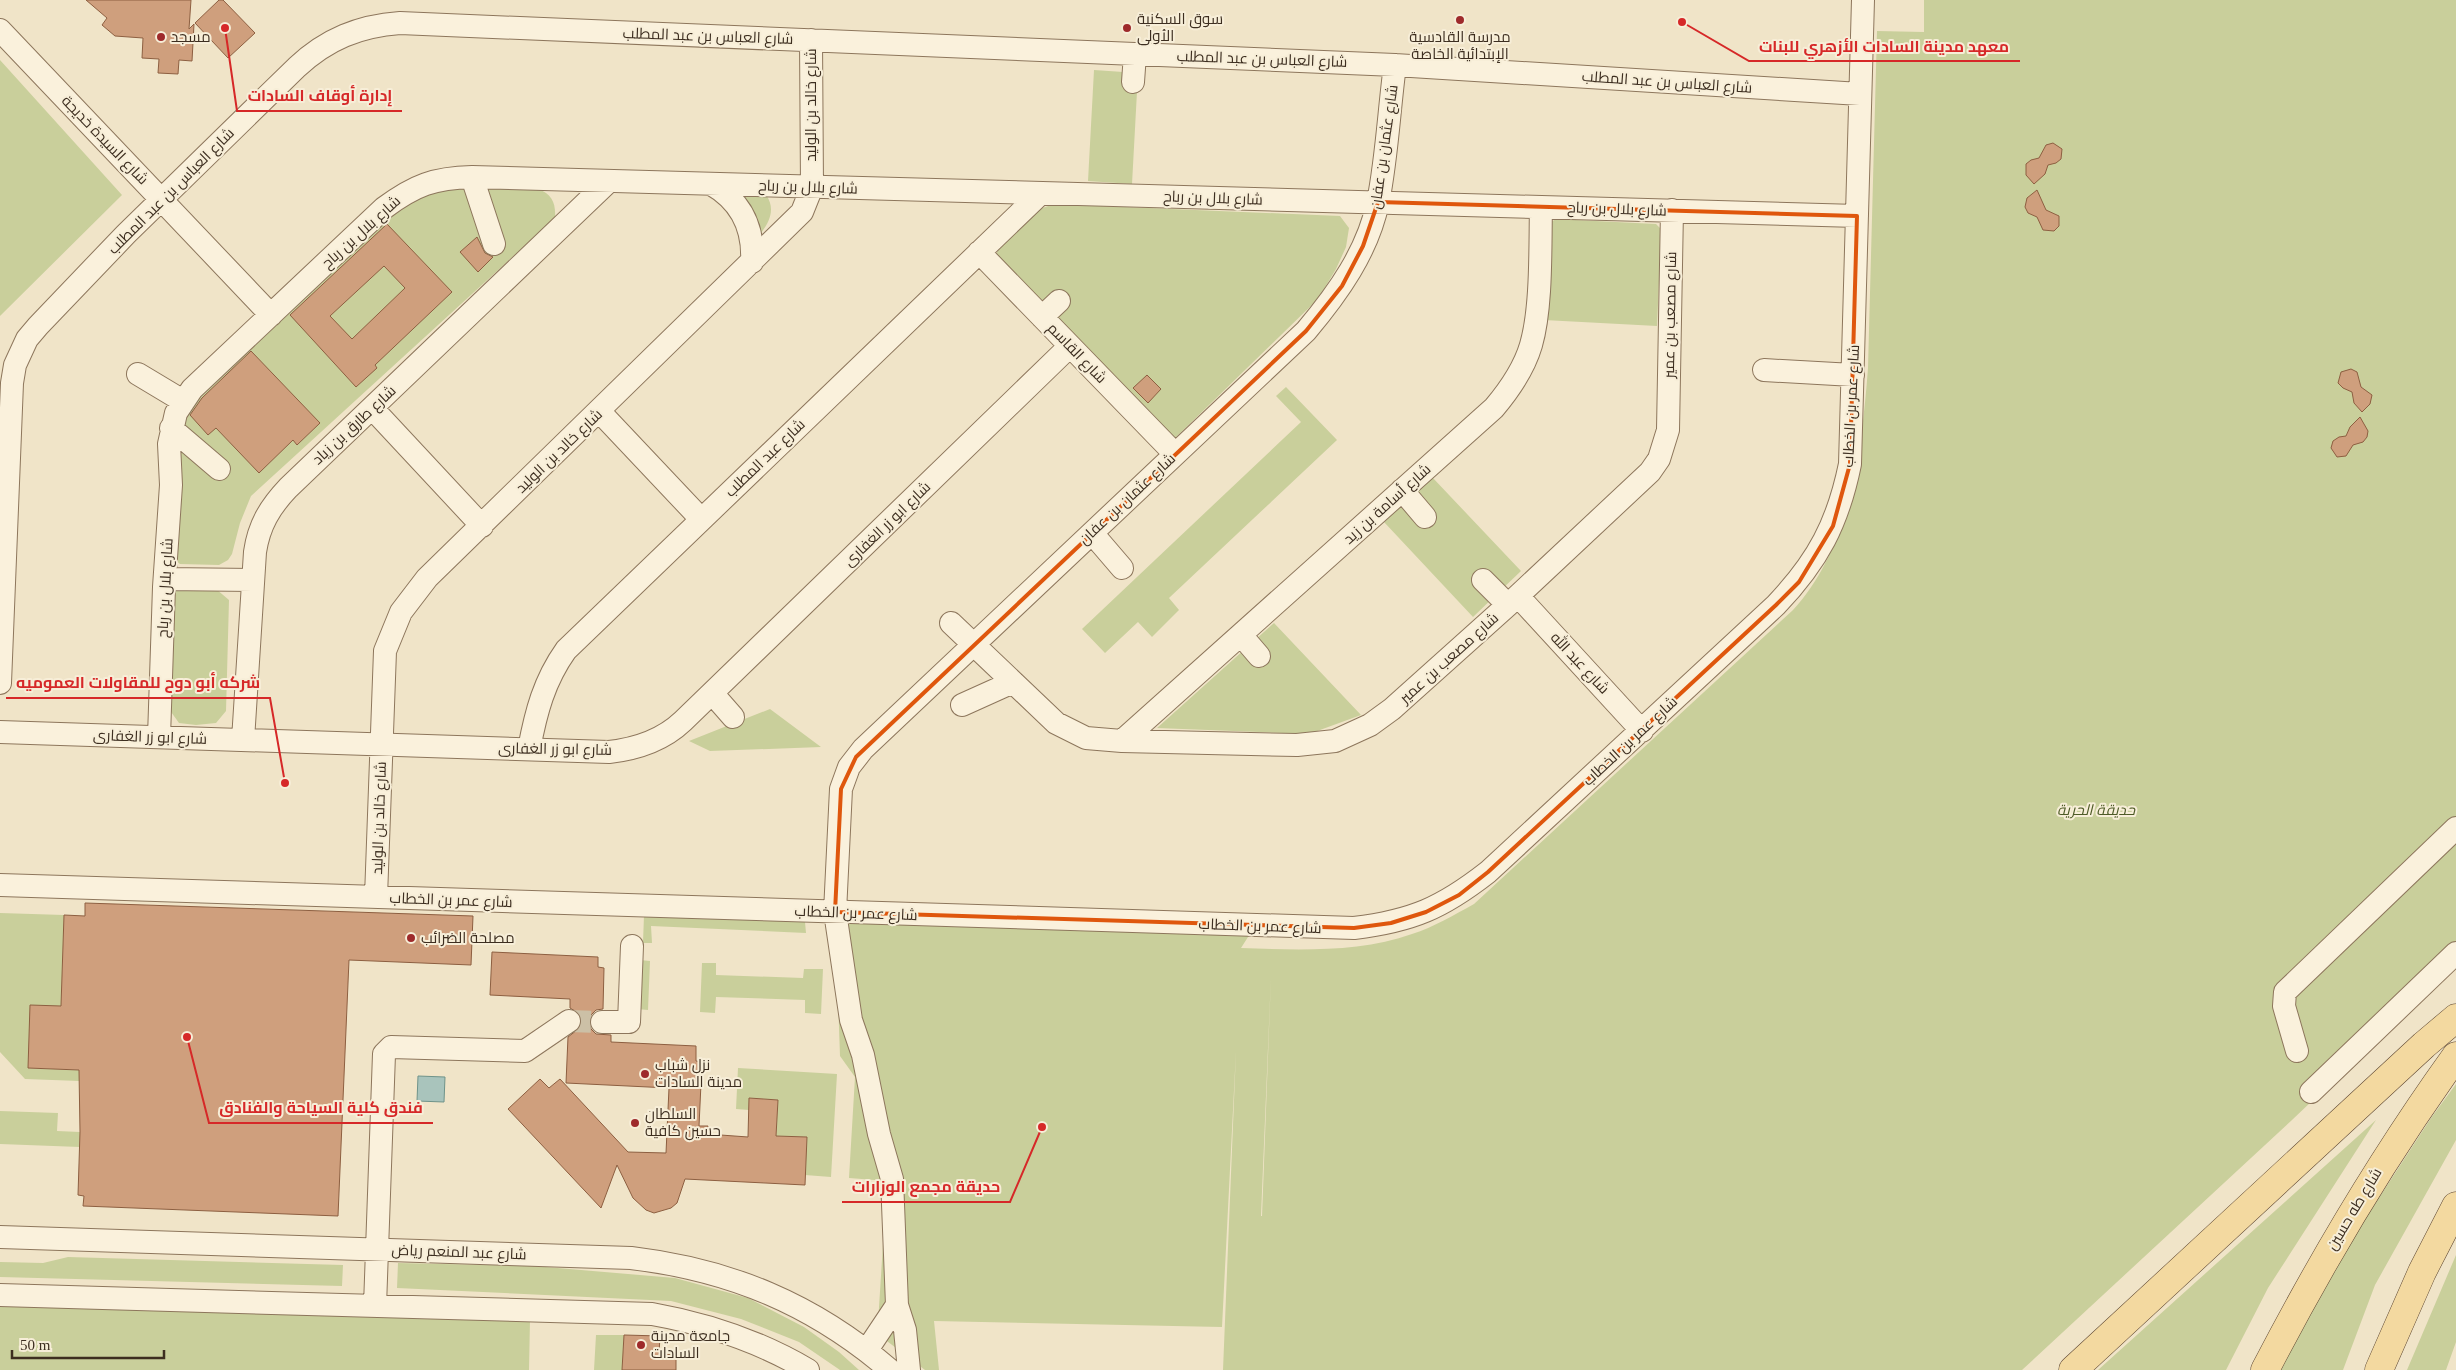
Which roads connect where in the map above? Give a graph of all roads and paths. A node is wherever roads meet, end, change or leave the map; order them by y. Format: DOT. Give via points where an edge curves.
graph roads {
  1 [pos="1863,0"];
  2 [pos="0,30"];
  3 [pos="811,40"];
  4 [pos="1135,54"];
  5 [pos="1395,65"];
  6 [pos="1133,82"];
  7 [pos="1860,94"];
  8 [pos="472,177"];
  9 [pos="609,181"];
  10 [pos="711,184"];
  11 [pos="812,187"];
  12 [pos="1041,193"];
  13 [pos="161,199"];
  14 [pos="1378,202"];
  15 [pos="1542,207"];
  16 [pos="1672,210"];
  17 [pos="1857,216"];
  18 [pos="494,244"];
  19 [pos="979,252"];
  20 [pos="752,262"];
  21 [pos="1059,302"];
  22 [pos="271,315"];
  23 [pos="1042,317"];
  24 [pos="1070,346"];
  25 [pos="8,365"];
  26 [pos="1764,370"];
  27 [pos="138,374"];
  28 [pos="1853,375"];
  29 [pos="183,400"];
  30 [pos="372,408"];
  31 [pos="599,411"];
  32 [pos="171,428"];
  33 [pos="1175,454"];
  34 [pos="219,469"];
  35 [pos="1402,490"];
  36 [pos="1425,517"];
  37 [pos="701,519"];
  38 [pos="482,526"];
  39 [pos="1092,533"];
  40 [pos="1122,568"];
  41 [pos="165,579"];
  42 [pos="253,580"];
  43 [pos="1483,580"];
  44 [pos="1513,601"];
  45 [pos="952,623"];
  46 [pos="1241,635"];
  47 [pos="974,645"];
  48 [pos="1259,656"];
  49 [pos="1013,682"];
  50 [pos="0,683"];
  51 [pos="712,694"];
  52 [pos="962,705"];
  53 [pos="733,717"];
  54 [pos="1642,731"];
  55 [pos="0,732"];
  56 [pos="159,737"];
  57 [pos="243,740"];
  58 [pos="1122,741"];
  59 [pos="382,744"];
  60 [pos="529,749"];
  61 [pos="2456,828"];
  62 [pos="0,885"];
  63 [pos="376,897"];
  64 [pos="835,912"];
  65 [pos="632,946"];
  66 [pos="2456,953"];
  67 [pos="2456,1018"];
  68 [pos="569,1021"];
  69 [pos="602,1022"];
  70 [pos="2297,1051"];
  71 [pos="2456,1056"];
  72 [pos="2312,1092"];
  73 [pos="2456,1206"];
  74 [pos="0,1236"];
  75 [pos="378,1249"];
  76 [pos="0,1295"];
  77 [pos="897,1305"];
  78 [pos="375,1306"];
  79 [pos="867,1350"];
  80 [pos="808,1370"];
  81 [pos="890,1370"];
  82 [pos="909,1370"];
  83 [pos="2073,1370"];
  84 [pos="2265,1370"];
  85 [pos="2379,1370"];
  1 -- 7 [label="street, شارع عمر بن الخطاب"];
  2 -- 13 [label="street, شارع السيدة خديجة"];
  3 -- 4 [label="street, شارع العباس بن عبد المطلب"];
  3 -- 11 [label="street, شارع خالد بن الوليد"];
  3 -- 13 [label="street, شارع العباس بن عبد المطلب" via="400,23 359,29 340,36 310,55"];
  4 -- 5 [label="street, شارع العباس بن عبد المطلب"];
  4 -- 6 [label="street"];
  5 -- 7 [label="street, شارع العباس بن عبد المطلب"];
  5 -- 14 [label="street, شارع عثمان بن عفان"];
  7 -- 17 [label="street, شارع عمر بن الخطاب"];
  8 -- 9 [label="street, شارع بلال بن رباح"];
  8 -- 18 [label="street"];
  8 -- 22 [label="street, شارع بلال بن رباح" via="435,180 404,193"];
  9 -- 10 [label="street, شارع بلال بن رباح"];
  9 -- 30 [label="street, شارع طارق بن زياد"];
  10 -- 11 [label="street, شارع بلال بن رباح"];
  10 -- 20 [label="street" via="732,199 747,220"];
  11 -- 12 [label="street, شارع بلال بن رباح"];
  11 -- 20 [label="street, شارع خالد بن الوليد" via="802,212"];
  12 -- 14 [label="street, شارع بلال بن رباح"];
  12 -- 19 [label="street, شارع عبد المطلب"];
  13 -- 22 [label="street, شارع السيدة خديجة"];
  13 -- 25 [label="street, شارع العباس بن عبد المطلب" via="38,326"];
  14 -- 15 [label="street, شارع بلال بن رباح"];
  14 -- 33 [label="street, شارع عثمان بن عفان" via="1363,246 1332,300 1306,331"];
  15 -- 16 [label="street, شارع بلال بن رباح"];
  15 -- 35 [label="street, شارع أسامة بن زيد" via="1535,321 1524,364 1494,408"];
  16 -- 17 [label="street, شارع بلال بن رباح"];
  16 -- 44 [label="street, شارع مصعب بن عمير" via="1668,430 1665,445 1650,472"];
  17 -- 28 [label="street, شارع عمر بن الخطاب"];
  19 -- 23 [label="street, شارع القاسم"];
  19 -- 37 [label="street, شارع عبد المطلب"];
  20 -- 31 [label="street, شارع خالد بن الوليد"];
  21 -- 23 [label="street"];
  22 -- 29 [label="street, شارع بلال بن رباح"];
  23 -- 24 [label="street, شارع القاسم"];
  24 -- 33 [label="street, شارع القاسم"];
  24 -- 51 [label="street, شارع ابو زر الغفارى"];
  25 -- 50 [label="street, شارع العباس بن عبد المطلب" via="12,383"];
  26 -- 28 [label="street"];
  27 -- 29 [label="street"];
  28 -- 54 [label="street, شارع عمر بن الخطاب" via="1850,464 1843,496 1818,555 1799,582 1776,605"];
  29 -- 32 [label="street, شارع بلال بن رباح"];
  30 -- 38 [label="street"];
  30 -- 42 [label="street, شارع طارق بن زياد" via="288,488 266,515 257,539"];
  31 -- 37 [label="street"];
  31 -- 38 [label="street, شارع خالد بن الوليد"];
  32 -- 34 [label="street"];
  32 -- 41 [label="street, شارع بلال بن رباح"];
  33 -- 39 [label="street, شارع عثمان بن عفان"];
  35 -- 36 [label="street"];
  35 -- 46 [label="street, شارع أسامة بن زيد"];
  37 -- 60 [label="street, شارع عبد المطلب" via="566,650 545,685"];
  38 -- 59 [label="street, شارع خالد بن الوليد" via="413,594 392,631 385,651"];
  39 -- 40 [label="street"];
  39 -- 47 [label="street, شارع عثمان بن عفان"];
  41 -- 42 [label="street"];
  41 -- 56 [label="street, شارع بلال بن رباح"];
  42 -- 57 [label="street, شارع طارق بن زياد"];
  43 -- 44 [label="street, شارع عبد الله"];
  44 -- 54 [label="street, شارع عبد الله"];
  44 -- 58 [label="street, شارع مصعب بن عمير" via="1392,709 1370,725 1335,741 1297,745"];
  45 -- 47 [label="street, شارع مصعب بن عمير"];
  46 -- 48 [label="street"];
  46 -- 58 [label="street, شارع أسامة بن زيد"];
  47 -- 49 [label="street, شارع مصعب بن عمير"];
  47 -- 64 [label="street, شارع عثمان بن عفان" via="863,749 849,768 841,789"];
  49 -- 52 [label="street"];
  49 -- 58 [label="street, شارع مصعب بن عمير" via="1066,729 1097,740"];
  51 -- 53 [label="street"];
  51 -- 60 [label="street, شارع ابو زر الغفارى" via="678,726 636,747 609,752"];
  54 -- 64 [label="street, شارع عمر بن الخطاب" via="1466,889 1426,912 1391,923 1324,928"];
  55 -- 56 [label="street, شارع ابو زر الغفارى"];
  56 -- 57 [label="street, شارع ابو زر الغفارى"];
  57 -- 59 [label="street, شارع ابو زر الغفارى"];
  59 -- 60 [label="street, شارع ابو زر الغفارى"];
  59 -- 63 [label="street, شارع خالد بن الوليد"];
  61 -- 70 [label="street" via="2285,992 2284,1006"];
  62 -- 63 [label="street, شارع عمر بن الخطاب"];
  63 -- 64 [label="street, شارع عمر بن الخطاب"];
  64 -- 77 [label="street, شارع عثمان بن عفان" via="851,1020 864,1055 879,1134 892,1179"];
  65 -- 69 [label="street" via="629,1022"];
  66 -- 72 [label="street"];
  67 -- 83 [label="main road"];
  68 -- 75 [label="street" via="525,1051 391,1047 386,1050"];
  71 -- 84 [label="main road, شارع طه حسين" via="2383,1161 2341,1230"];
  73 -- 85 [label="main road" via="2422,1272"];
  74 -- 75 [label="street, شارع عبد المنعم رياض"];
  75 -- 78 [label="street"];
  75 -- 79 [label="street, شارع عبد المنعم رياض" via="668,1262 723,1276 776,1295"];
  76 -- 78 [label="street"];
  77 -- 79 [label="street"];
  77 -- 82 [label="street, شارع عثمان بن عفان" via="905,1330"];
  78 -- 80 [label="street" via="652,1314 751,1340"];
  79 -- 81 [label="street, شارع عبد المنعم رياض"];
}
